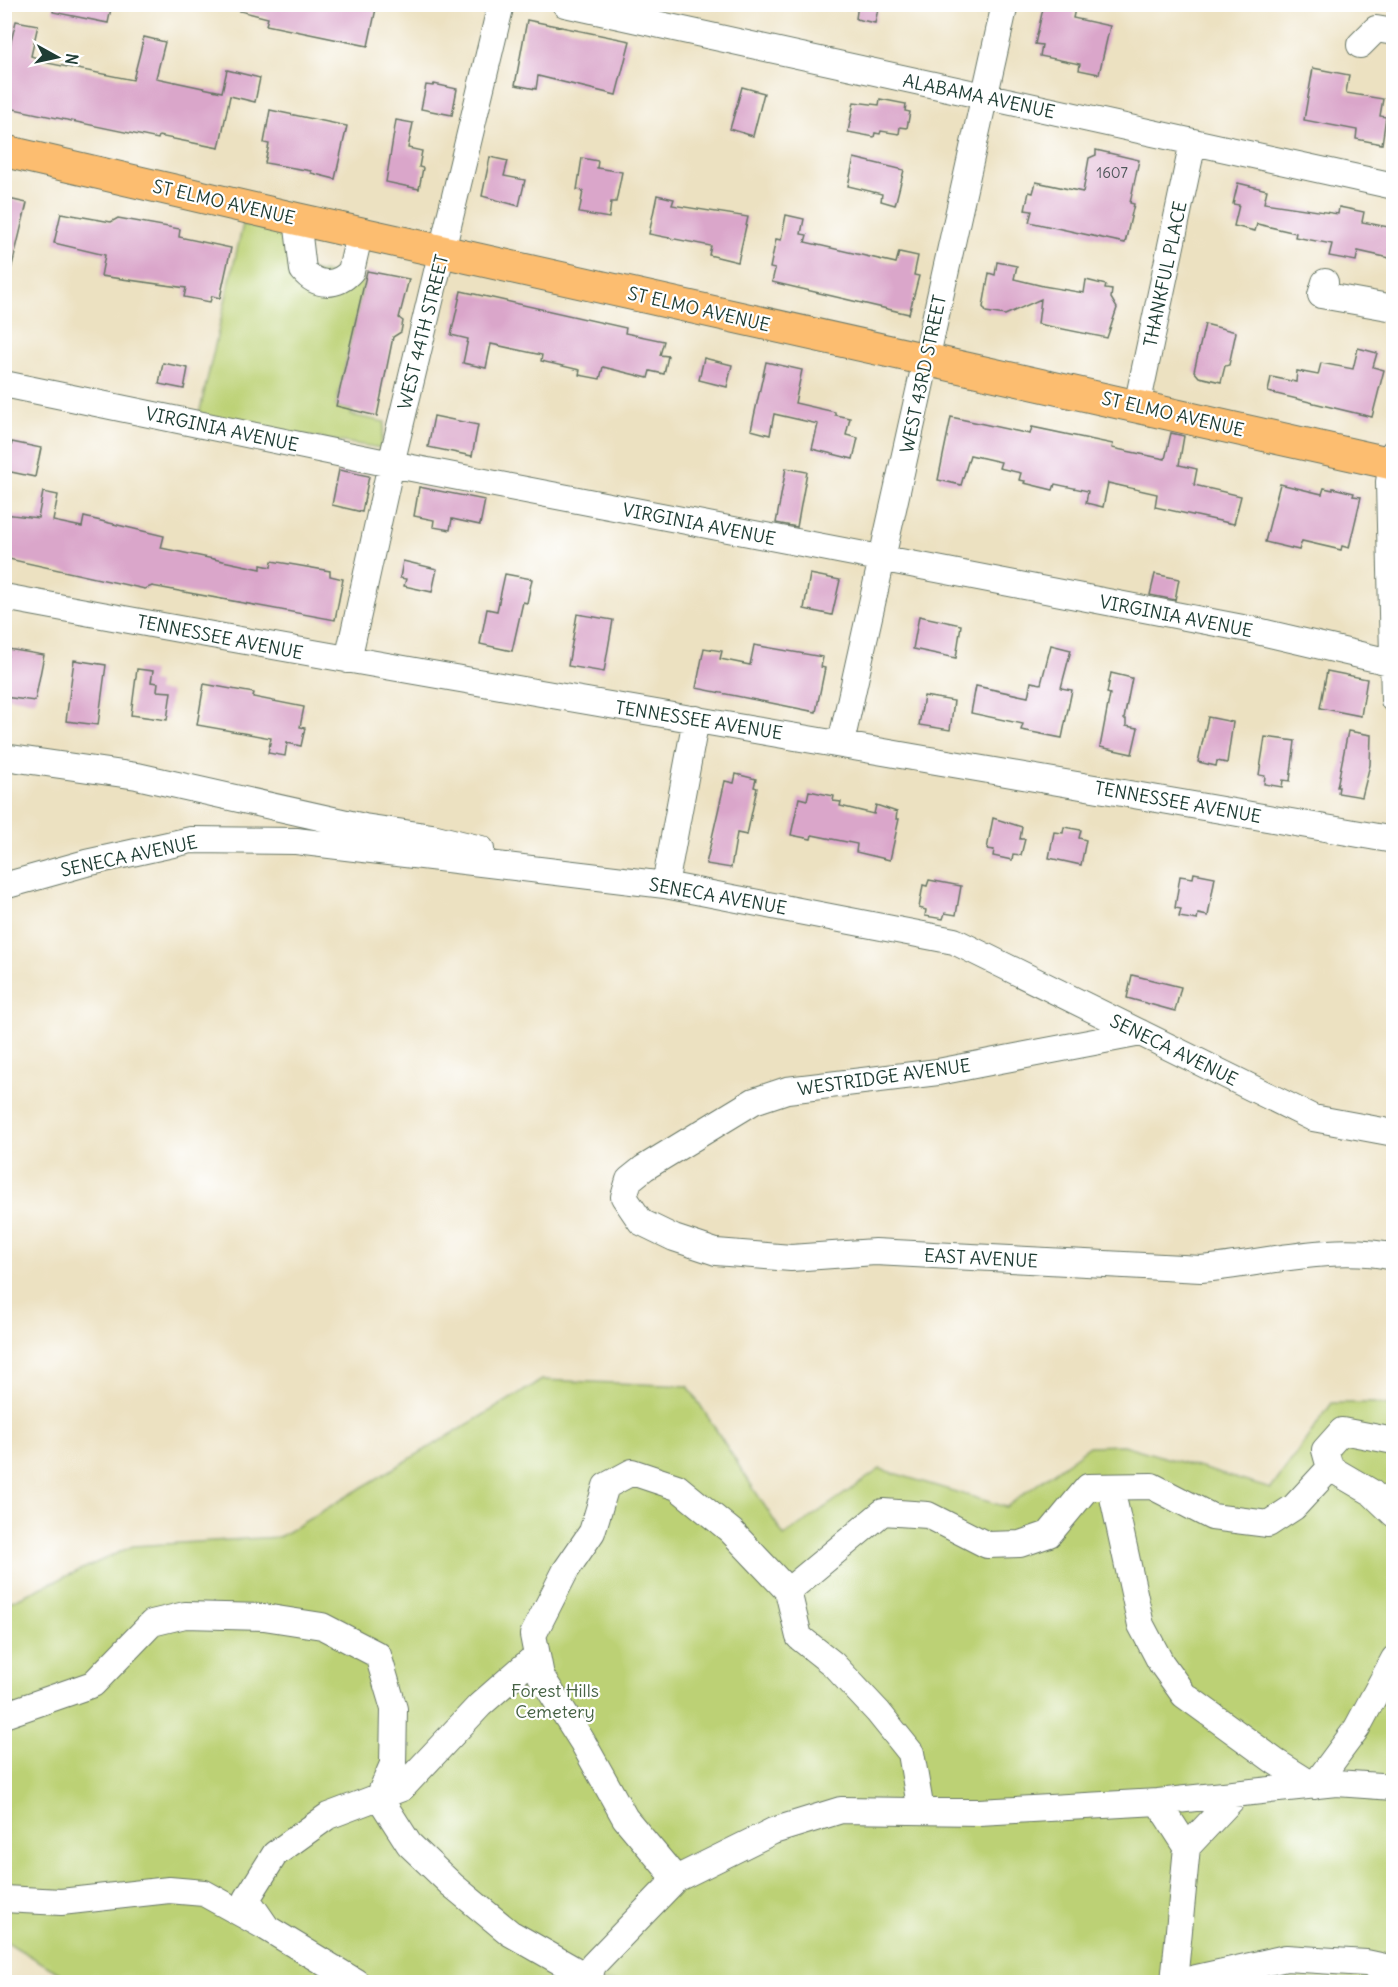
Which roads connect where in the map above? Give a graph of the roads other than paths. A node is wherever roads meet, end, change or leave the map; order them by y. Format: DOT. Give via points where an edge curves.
graph roads {
  1 [pos="501,4"];
  2 [pos="565,4"];
  3 [pos="1005,4"];
  4 [pos="646,13"];
  5 [pos="1394,32"];
  6 [pos="1360,45"];
  7 [pos="983,97"];
  8 [pos="1193,142"];
  9 [pos="4,151"];
  10 [pos="1394,186"];
  11 [pos="297,219"];
  12 [pos="360,232"];
  13 [pos="443,252"];
  14 [pos="1325,282"];
  15 [pos="1394,308"];
  16 [pos="926,359"];
  17 [pos="4,384"];
  18 [pos="1137,406"];
  19 [pos="1393,460"];
  20 [pos="391,464"];
  21 [pos="882,560"];
  22 [pos="4,597"];
  23 [pos="348,660"];
  24 [pos="1393,663"];
  25 [pos="1394,700"];
  26 [pos="696,719"];
  27 [pos="841,743"];
  28 [pos="4,757"];
  29 [pos="1394,840"];
  30 [pos="525,868"];
  31 [pos="665,885"];
  32 [pos="4,886"];
  33 [pos="1141,1033"];
  34 [pos="1394,1133"];
  35 [pos="644,1168"];
  36 [pos="1394,1257"];
  37 [pos="1394,1441"];
  38 [pos="1330,1468"];
  39 [pos="1111,1488"];
  40 [pos="1394,1514"];
  41 [pos="788,1591"];
  42 [pos="537,1655"];
  43 [pos="1394,1659"];
  44 [pos="4,1715"];
  45 [pos="1314,1786"];
  46 [pos="1394,1787"];
  47 [pos="1236,1795"];
  48 [pos="379,1797"];
  49 [pos="1158,1802"];
  50 [pos="921,1811"];
  51 [pos="1187,1847"];
  52 [pos="676,1880"];
  53 [pos="4,1899"];
  54 [pos="267,1928"];
  55 [pos="1394,1969"];
  56 [pos="589,1981"];
  57 [pos="356,1983"];
  58 [pos="1174,1983"];
  59 [pos="1179,1983"];
  1 -- 13 [label="street, WEST 44TH STREET"];
  2 -- 4 [label="street, ALABAMA AVENUE"];
  3 -- 7 [label="street, WEST 43RD STREET"];
  4 -- 7 [label="street, ALABAMA AVENUE"];
  5 -- 6 [label="street" via="1376,29"];
  7 -- 8 [label="street, ALABAMA AVENUE"];
  7 -- 16 [label="street, WEST 43RD STREET"];
  8 -- 10 [label="street, ALABAMA AVENUE"];
  8 -- 18 [label="street, THANKFUL PLACE"];
  9 -- 11 [label="main road, ST ELMO AVENUE"];
  11 -- 12 [label="main road, ST ELMO AVENUE"];
  11 -- 12 [label="street" via="303,270 317,282 327,284 351,271"];
  12 -- 13 [label="main road, ST ELMO AVENUE"];
  13 -- 16 [label="main road, ST ELMO AVENUE"];
  13 -- 20 [label="street, WEST 44TH STREET"];
  14 -- 15 [label="street" via="1321,295"];
  16 -- 18 [label="main road, ST ELMO AVENUE"];
  16 -- 21 [label="street, WEST 43RD STREET"];
  17 -- 20 [label="street, VIRGINIA AVENUE"];
  18 -- 19 [label="main road, ST ELMO AVENUE"];
  19 -- 24 [label="street"];
  20 -- 21 [label="street, VIRGINIA AVENUE"];
  20 -- 23 [label="street, WEST 44TH STREET"];
  21 -- 24 [label="street, VIRGINIA AVENUE" via="1253,630"];
  21 -- 27 [label="street, WEST 43RD STREET"];
  22 -- 23 [label="street, TENNESSEE AVENUE"];
  23 -- 26 [label="street, TENNESSEE AVENUE"];
  24 -- 25 [label="street"];
  26 -- 27 [label="street, TENNESSEE AVENUE"];
  26 -- 31 [label="street"];
  27 -- 29 [label="street, TENNESSEE AVENUE"];
  28 -- 30 [label="street" via="137,776 364,827 432,837 495,852"];
  30 -- 31 [label="street, SENECA AVENUE"];
  30 -- 32 [label="street, SENECA AVENUE" via="296,841 191,840"];
  31 -- 33 [label="street, SENECA AVENUE" via="954,941"];
  33 -- 34 [label="street, SENECA AVENUE" via="1313,1118"];
  33 -- 35 [label="street, WESTRIDGE AVENUE" via="938,1072 787,1090 754,1101"];
  35 -- 36 [label="street, EAST AVENUE" via="629,1180 624,1197 641,1222 716,1252 791,1258 875,1252 1201,1269 1243,1266 1286,1256 1376,1253"];
  37 -- 38 [label="street" via="1342,1431 1325,1450"];
  38 -- 39 [label="street" via="1294,1507 1268,1524 1212,1516 1152,1486"];
  38 -- 40 [label="street" via="1371,1492"];
  39 -- 41 [label="street" via="1088,1487 1049,1534 1020,1544 987,1545 928,1515 883,1512"];
  39 -- 45 [label="street" via="1141,1625 1161,1663 1184,1695"];
  41 -- 42 [label="street" via="730,1531 677,1487 632,1472 606,1486 592,1532 566,1570 533,1635"];
  41 -- 50 [label="street" via="799,1637 833,1664 911,1753"];
  42 -- 48 [label="street" via="480,1705 402,1788"];
  42 -- 52 [label="street" via="541,1676 625,1818"];
  43 -- 45 [label="street" via="1357,1728"];
  44 -- 48 [label="street" via="93,1684 152,1623 185,1615 264,1617 322,1626 378,1655 394,1709 393,1764"];
  45 -- 46 [label="street"];
  45 -- 47 [label="street"];
  47 -- 49 [label="street"];
  47 -- 51 [label="street"];
  48 -- 54 [label="street" via="328,1816 275,1854 247,1899"];
  48 -- 56 [label="street" via="410,1844 452,1886 510,1933"];
  49 -- 50 [label="street" via="979,1812"];
  49 -- 51 [label="street"];
  50 -- 52 [label="street" via="841,1810 773,1831"];
  51 -- 58 [label="street"];
  52 -- 56 [label="street" via="593,1965"];
  53 -- 54 [label="street" via="61,1902 169,1890 204,1893"];
  54 -- 57 [label="street"];
  55 -- 59 [label="street" via="1366,1963 1286,1958"];
}
